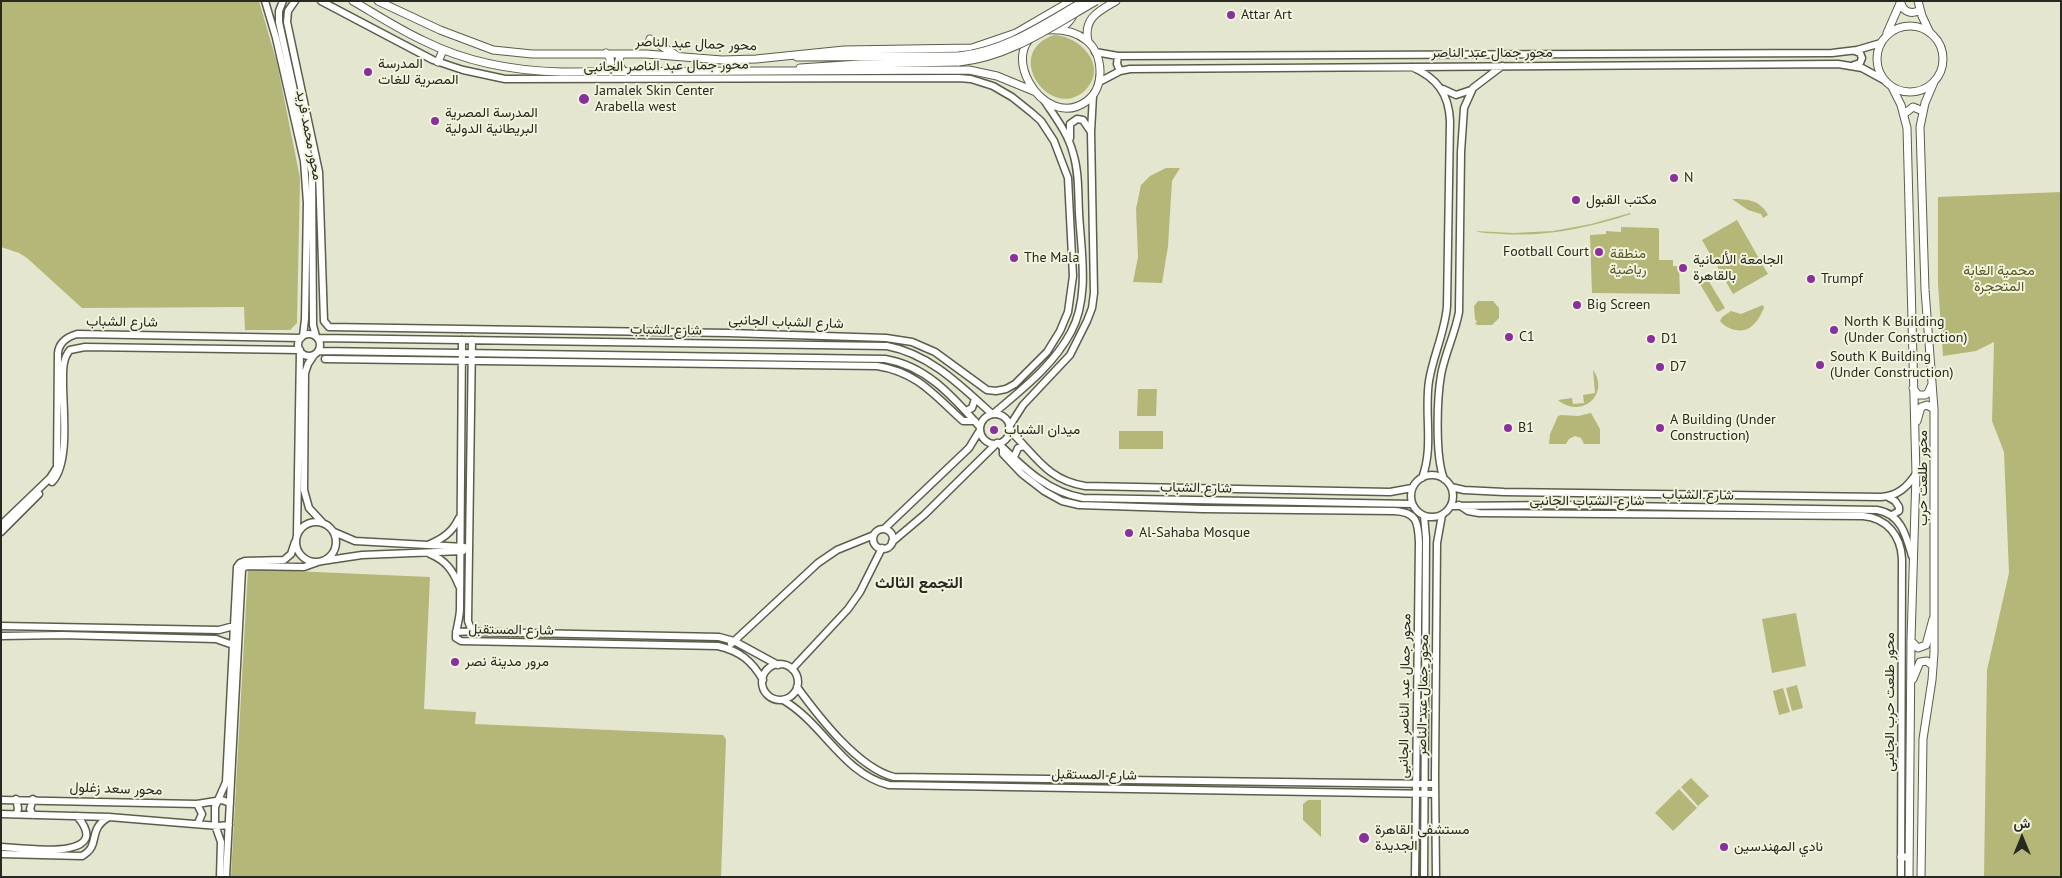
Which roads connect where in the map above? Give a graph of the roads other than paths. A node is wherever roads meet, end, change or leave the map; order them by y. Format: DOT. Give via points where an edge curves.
graph roads {
  1 [pos="295,1"];
  2 [pos="321,1"];
  3 [pos="353,1"];
  4 [pos="378,1"];
  5 [pos="1071,1"];
  6 [pos="1077,1"];
  7 [pos="1084,1"];
  8 [pos="1096,1"];
  9 [pos="1116,1"];
  10 [pos="1918,1"];
  11 [pos="265,2"];
  12 [pos="1901,2"];
  13 [pos="281,3"];
  14 [pos="1920,10"];
  15 [pos="288,13"];
  16 [pos="1092,16"];
  17 [pos="1059,30"];
  18 [pos="1930,33"];
  19 [pos="1009,36"];
  20 [pos="1031,37"];
  21 [pos="650,39"];
  22 [pos="1883,40"];
  23 [pos="1088,41"];
  24 [pos="443,50"];
  25 [pos="1853,51"];
  26 [pos="1095,52"];
  27 [pos="606,53"];
  28 [pos="1554,53"];
  29 [pos="621,54"];
  30 [pos="1341,54"];
  31 [pos="1358,54"];
  32 [pos="678,56"];
  33 [pos="789,56"];
  34 [pos="1118,56"];
  35 [pos="438,62"];
  36 [pos="1502,65"];
  37 [pos="1554,65"];
  38 [pos="1853,65"];
  39 [pos="1343,66"];
  40 [pos="1358,66"];
  41 [pos="1408,66"];
  42 [pos="1120,70"];
  43 [pos="606,71"];
  44 [pos="623,71"];
  45 [pos="785,72"];
  46 [pos="828,74"];
  47 [pos="882,75"];
  48 [pos="1884,80"];
  49 [pos="1099,82"];
  50 [pos="1934,82"];
  51 [pos="1441,87"];
  52 [pos="1892,87"];
  53 [pos="1473,88"];
  54 [pos="1036,92"];
  55 [pos="1093,95"];
  56 [pos="1044,100"];
  57 [pos="1923,111"];
  58 [pos="1904,114"];
  59 [pos="1091,132"];
  60 [pos="1070,142"];
  61 [pos="1450,152"];
  62 [pos="1461,152"];
  63 [pos="1079,208"];
  64 [pos="1071,219"];
  65 [pos="313,238"];
  66 [pos="322,238"];
  67 [pos="313,325"];
  68 [pos="305,326"];
  69 [pos="302,337"];
  70 [pos="317,337"];
  71 [pos="287,338"];
  72 [pos="330,338"];
  73 [pos="462,340"];
  74 [pos="472,340"];
  75 [pos="262,350"];
  76 [pos="287,350"];
  77 [pos="300,350"];
  78 [pos="330,351"];
  79 [pos="339,351"];
  80 [pos="462,352"];
  81 [pos="472,352"];
  82 [pos="317,353"];
  83 [pos="566,353"];
  84 [pos="602,354"];
  85 [pos="262,357"];
  86 [pos="325,359"];
  87 [pos="339,359"];
  88 [pos="462,360"];
  89 [pos="472,361"];
  90 [pos="565,362"];
  91 [pos="602,362"];
  92 [pos="1029,370"];
  93 [pos="1033,379"];
  94 [pos="1933,381"];
  95 [pos="1913,388"];
  96 [pos="1013,396"];
  97 [pos="975,399"];
  98 [pos="1023,405"];
  99 [pos="1934,409"];
  100 [pos="966,411"];
  101 [pos="992,414"];
  102 [pos="975,421"];
  103 [pos="980,429"];
  104 [pos="1009,429"];
  105 [pos="1915,432"];
  106 [pos="999,445"];
  107 [pos="1024,446"];
  108 [pos="1014,457"];
  109 [pos="1916,474"];
  110 [pos="1422,478"];
  111 [pos="1444,479"];
  112 [pos="1102,488"];
  113 [pos="1412,488"];
  114 [pos="1451,488"];
  115 [pos="1888,497"];
  116 [pos="1101,500"];
  117 [pos="1412,504"];
  118 [pos="1459,505"];
  119 [pos="1451,506"];
  120 [pos="461,515"];
  121 [pos="1442,515"];
  122 [pos="1892,515"];
  123 [pos="1424,516"];
  124 [pos="322,522"];
  125 [pos="1,525"];
  126 [pos="884,529"];
  127 [pos="1892,530"];
  128 [pos="1,532"];
  129 [pos="334,532"];
  130 [pos="297,534"];
  131 [pos="874,535"];
  132 [pos="295,542"];
  133 [pos="892,542"];
  134 [pos="468,548"];
  135 [pos="882,548"];
  136 [pos="426,549"];
  137 [pos="461,549"];
  138 [pos="1914,561"];
  139 [pos="320,562"];
  140 [pos="460,591"];
  141 [pos="1935,616"];
  142 [pos="4,626"];
  143 [pos="234,626"];
  144 [pos="222,630"];
  145 [pos="475,631"];
  146 [pos="456,632"];
  147 [pos="616,635"];
  148 [pos="3,636"];
  149 [pos="222,640"];
  150 [pos="1911,640"];
  151 [pos="734,641"];
  152 [pos="616,644"];
  153 [pos="233,645"];
  154 [pos="727,648"];
  155 [pos="778,665"];
  156 [pos="1933,666"];
  157 [pos="792,670"];
  158 [pos="763,680"];
  159 [pos="1911,682"];
  160 [pos="797,687"];
  161 [pos="784,700"];
  162 [pos="1415,784"];
  163 [pos="1423,784"];
  164 [pos="1435,784"];
  165 [pos="1415,794"];
  166 [pos="1423,794"];
  167 [pos="1436,794"];
  168 [pos="33,799"];
  169 [pos="1,800"];
  170 [pos="16,800"];
  171 [pos="216,802"];
  172 [pos="230,803"];
  173 [pos="197,804"];
  174 [pos="1,814"];
  175 [pos="17,814"];
  176 [pos="33,815"];
  177 [pos="77,816"];
  178 [pos="109,817"];
  179 [pos="198,823"];
  180 [pos="229,824"];
  181 [pos="215,825"];
  182 [pos="1,847"];
  183 [pos="1,854"];
  184 [pos="1909,856"];
  185 [pos="1901,857"];
  186 [pos="220,877"];
  187 [pos="226,877"];
  188 [pos="1415,877"];
  189 [pos="1424,877"];
  190 [pos="1436,877"];
  191 [pos="1901,877"];
  192 [pos="1909,877"];
  193 [pos="1921,877"];
  1 -- 15 [label="street"];
  2 -- 35 [label="street, محور جمال عبد الناصر الجانبى"];
  3 -- 24 [label="main road, محور جمال عبد الناصر"];
  4 -- 27 [label="main road, محور جمال عبد الناصر" via="493,50 532,54"];
  5 -- 19 [label="main road, محور جمال عبد الناصر"];
  6 -- 16 [label="main road" via="1080,12"];
  6 -- 17 [label="main road" via="1073,18"];
  7 -- 33 [label="main road, bridge" via="1014,40 978,53 810,59"];
  8 -- 45 [label="main road, bridge" via="1013,48 979,59 813,66"];
  9 -- 16 [label="main road"];
  10 -- 14 [label="main road"];
  11 -- 68 [label="street, محور محمد فريد" via="305,168"];
  12 -- 14 [label="main road" via="1908,12"];
  12 -- 22 [label="main road"];
  13 -- 15 [label="street"];
  13 -- 65 [label="street, محور محمد فريد" via="280,22 310,164"];
  14 -- 18 [label="main road"];
  15 -- 66 [label="street" via="319,172"];
  16 -- 23 [label="main road" via="1087,30"];
  17 -- 20 [label="main road" via="1043,30"];
  17 -- 23 [label="main road"];
  18 -- 22 [label="main road" via="1905,26 1894,30"];
  18 -- 50 [label="main road" via="1940,45 1943,56"];
  19 -- 20 [label="main road"];
  19 -- 33 [label="main road, محور جمال عبد الناصر" via="959,50 844,50"];
  20 -- 54 [label="main road" via="1025,48 1023,65"];
  21 -- 32 [label="main road"];
  22 -- 25 [label="street, محور جمال عبد الناصر"];
  22 -- 48 [label="main road" via="1876,60"];
  23 -- 26 [label="main road"];
  24 -- 35 [label="main road"];
  24 -- 43 [label="main road, محور جمال عبد الناصر" via="519,70"];
  25 -- 28 [label="street, محور جمال عبد الناصر"];
  25 -- 38 [label="street" via="1860,53 1862,58"];
  26 -- 34 [label="street, محور جمال عبد الناصر"];
  26 -- 49 [label="main road" via="1100,64"];
  27 -- 29 [label="main road, محور جمال عبد الناصر"];
  27 -- 43 [label="main road" via="611,63"];
  28 -- 31 [label="street, محور جمال عبد الناصر"];
  28 -- 37 [label="street"];
  29 -- 32 [label="main road, محور جمال عبد الناصر"];
  29 -- 44 [label="main road" via="618,63"];
  30 -- 31 [label="street, محور جمال عبد الناصر"];
  30 -- 34 [label="street, محور جمال عبد الناصر"];
  30 -- 39 [label="street"];
  31 -- 40 [label="street"];
  32 -- 33 [label="main road, محور جمال عبد الناصر" via="722,60"];
  34 -- 42 [label="street"];
  35 -- 46 [label="street, محور جمال عبد الناصر الجانبى" via="482,75 527,80"];
  36 -- 37 [label="street, محور جمال عبد الناصر"];
  36 -- 41 [label="street, محور جمال عبد الناصر"];
  36 -- 53 [label="street"];
  37 -- 38 [label="street, محور جمال عبد الناصر"];
  38 -- 48 [label="street, محور جمال عبد الناصر"];
  39 -- 40 [label="street, محور جمال عبد الناصر"];
  39 -- 42 [label="street, محور جمال عبد الناصر"];
  40 -- 41 [label="street, محور جمال عبد الناصر"];
  41 -- 51 [label="street" via="1432,78"];
  42 -- 49 [label="street, محور جمال عبد الناصر"];
  43 -- 44 [label="main road, محور جمال عبد الناصر"];
  44 -- 45 [label="main road, محور جمال عبد الناصر"];
  45 -- 46 [label="main road, محور جمال عبد الناصر"];
  46 -- 47 [label="main road, محور جمال عبد الناصر"];
  47 -- 54 [label="main road, محور جمال عبد الناصر" via="972,70"];
  47 -- 64 [label="street" via="971,79 993,86 1022,104 1041,121 1059,151 1068,178"];
  48 -- 52 [label="main road"];
  49 -- 55 [label="main road"];
  50 -- 52 [label="main road" via="1914,92"];
  50 -- 57 [label="main road, محور طلعت حرب"];
  51 -- 53 [label="street" via="1456,95"];
  51 -- 61 [label="street" via="1449,107"];
  52 -- 58 [label="main road, محور طلعت حرب"];
  53 -- 62 [label="street" via="1464,108"];
  54 -- 56 [label="main road"];
  55 -- 56 [label="main road" via="1070,108"];
  55 -- 59 [label="street"];
  56 -- 60 [label="street"];
  57 -- 58 [label="main road" via="1913,107"];
  57 -- 94 [label="main road, محور طلعت حرب" via="1920,126 1924,256"];
  58 -- 95 [label="main road, محور طلعت حرب" via="1907,128"];
  59 -- 60 [label="street" via="1082,120 1074,120 1069,127"];
  59 -- 98 [label="street" via="1092,308 1070,355"];
  60 -- 63 [label="street" via="1076,164"];
  61 -- 62 [label="street"];
  61 -- 110 [label="street" via="1447,306 1428,383 1427,460"];
  62 -- 111 [label="street" via="1459,312 1441,375 1439,397 1439,459"];
  63 -- 64 [label="street"];
  63 -- 93 [label="street" via="1082,277 1078,317 1061,350"];
  64 -- 92 [label="street" via="1073,276 1068,312 1050,348"];
  65 -- 66 [label="street"];
  65 -- 67 [label="street, محور محمد فريد"];
  66 -- 92 [label="street, شارع الشباب الجانبى" via="326,326 886,338 912,342 934,352 987,390 996,391 1012,386"];
  67 -- 68 [label="street"];
  67 -- 70 [label="street, محور محمد فريد"];
  68 -- 69 [label="street, محور محمد فريد"];
  69 -- 70 [label="street" via="308,334"];
  69 -- 71 [label="street, شارع الشباب"];
  69 -- 77 [label="street"];
  70 -- 72 [label="street, شارع الشباب"];
  70 -- 82 [label="street" via="320,344"];
  71 -- 76 [label="street"];
  71 -- 125 [label="street, شارع الشباب" via="77,334 66,339 58,348 57,467 50,478"];
  72 -- 73 [label="street, شارع الشباب"];
  72 -- 78 [label="street"];
  73 -- 74 [label="street, شارع الشباب"];
  73 -- 80 [label="street, شارع المستقبل"];
  74 -- 81 [label="street, شارع المستقبل"];
  74 -- 97 [label="street, شارع الشباب" via="887,346 926,360"];
  75 -- 76 [label="street, شارع الشباب"];
  75 -- 85 [label="street"];
  75 -- 128 [label="street, شارع الشباب" via="85,347 70,350 64,363 64,444 60,472"];
  76 -- 77 [label="street, شارع الشباب"];
  77 -- 82 [label="street" via="307,355"];
  77 -- 130 [label="street"];
  78 -- 79 [label="street, شارع الشباب"];
  78 -- 82 [label="street, شارع الشباب"];
  79 -- 80 [label="street, شارع الشباب"];
  79 -- 87 [label="street"];
  80 -- 81 [label="street, شارع الشباب"];
  80 -- 88 [label="street, شارع المستقبل"];
  81 -- 83 [label="street, شارع الشباب"];
  81 -- 89 [label="street, شارع المستقبل"];
  82 -- 124 [label="street" via="305,373 304,490 309,508"];
  83 -- 84 [label="street, شارع الشباب"];
  83 -- 90 [label="street"];
  84 -- 91 [label="street"];
  84 -- 100 [label="street, شارع الشباب" via="885,359 925,374"];
  86 -- 87 [label="street"];
  87 -- 88 [label="street"];
  88 -- 89 [label="street"];
  88 -- 120 [label="street, شارع المستقبل"];
  89 -- 90 [label="street"];
  89 -- 134 [label="street, شارع المستقبل"];
  90 -- 91 [label="street"];
  91 -- 102 [label="street" via="889,368 924,384 963,421"];
  92 -- 93 [label="street"];
  93 -- 96 [label="street"];
  94 -- 95 [label="main road" via="1925,395 1918,394"];
  94 -- 99 [label="main road, محور طلعت حرب"];
  95 -- 105 [label="main road, محور طلعت حرب"];
  96 -- 98 [label="street" via="1015,403"];
  96 -- 101 [label="street"];
  97 -- 100 [label="street" via="972,408"];
  97 -- 101 [label="street, شارع الشباب"];
  98 -- 104 [label="street"];
  99 -- 105 [label="main road" via="1928,405 1921,407"];
  99 -- 141 [label="main road, محور طلعت حرب"];
  100 -- 102 [label="street, شارع الشباب"];
  101 -- 103 [label="street" via="984,419"];
  101 -- 104 [label="street" via="1003,416"];
  102 -- 103 [label="street, شارع الشباب"];
  103 -- 106 [label="street" via="986,441"];
  103 -- 126 [label="street" via="969,448"];
  104 -- 106 [label="street"];
  104 -- 107 [label="street, شارع الشباب"];
  105 -- 109 [label="main road, محور طلعت حرب"];
  106 -- 108 [label="street, شارع الشباب"];
  106 -- 133 [label="street"];
  106 -- 162 [label="street, محور جمال عبد الناصر الجانبى" via="1003,454 1035,485 1059,499 1079,505 1394,511 1413,516 1418,524 1419,542"];
  107 -- 108 [label="street" via="1018,448"];
  107 -- 112 [label="street, شارع الشباب" via="1055,476 1077,485"];
  108 -- 116 [label="street, شارع الشباب" via="1050,488 1074,497"];
  109 -- 115 [label="street" via="1900,492"];
  109 -- 138 [label="main road, محور طلعت حرب"];
  110 -- 111 [label="street"];
  110 -- 113 [label="street"];
  111 -- 114 [label="street"];
  112 -- 113 [label="street, شارع الشباب" via="1390,492"];
  112 -- 116 [label="street"];
  113 -- 117 [label="street"];
  114 -- 115 [label="street, شارع الشباب" via="1513,492"];
  114 -- 119 [label="street"];
  115 -- 122 [label="street" via="1899,507"];
  116 -- 117 [label="street, شارع الشباب"];
  117 -- 123 [label="street"];
  118 -- 119 [label="street, شارع الشباب"];
  118 -- 122 [label="street, شارع الشباب" via="1861,508 1882,510"];
  118 -- 127 [label="street, شارع الشباب الجانبى" via="1479,513 1863,516 1880,520"];
  119 -- 121 [label="street"];
  120 -- 136 [label="street" via="450,532"];
  120 -- 137 [label="street, شارع المستقبل"];
  121 -- 123 [label="street"];
  121 -- 164 [label="street, محور جمال عبد الناصر" via="1437,543"];
  122 -- 138 [label="street" via="1904,531"];
  123 -- 163 [label="street, محور جمال عبد الناصر"];
  124 -- 129 [label="street"];
  124 -- 130 [label="street" via="306,523"];
  126 -- 131 [label="street"];
  126 -- 133 [label="street" via="890,532"];
  127 -- 185 [label="street, محور طلعت حرب الجانبى" via="1900,544 1902,559"];
  129 -- 136 [label="street" via="344,538"];
  129 -- 139 [label="street" via="334,552"];
  130 -- 132 [label="street"];
  131 -- 135 [label="street" via="874,543"];
  131 -- 151 [label="street" via="834,551 818,563"];
  132 -- 139 [label="street" via="300,555 308,561"];
  132 -- 143 [label="street" via="291,554 284,560 245,561 239,565"];
  133 -- 135 [label="street"];
  134 -- 137 [label="street"];
  134 -- 145 [label="street, شارع المستقبل" via="468,621"];
  135 -- 157 [label="street" via="848,609"];
  136 -- 137 [label="street"];
  136 -- 139 [label="street"];
  136 -- 140 [label="street" via="449,567"];
  137 -- 140 [label="street, شارع المستقبل"];
  138 -- 150 [label="main road, محور طلعت حرب"];
  139 -- 172 [label="street" via="304,566 246,566 242,569"];
  140 -- 146 [label="street, شارع المستقبل" via="460,624"];
  141 -- 150 [label="main road" via="1926,645 1918,648"];
  141 -- 156 [label="main road, محور طلعت حرب"];
  142 -- 144 [label="street"];
  142 -- 148 [label="street"];
  143 -- 144 [label="street"];
  143 -- 153 [label="street"];
  144 -- 149 [label="street" via="225,635"];
  145 -- 146 [label="street"];
  145 -- 147 [label="street, شارع المستقبل"];
  146 -- 152 [label="street, شارع المستقبل" via="460,641 540,646"];
  147 -- 151 [label="street, شارع المستقبل" via="718,637"];
  147 -- 152 [label="street"];
  148 -- 149 [label="street"];
  149 -- 153 [label="street"];
  150 -- 159 [label="main road, محور طلعت حرب"];
  151 -- 154 [label="street"];
  151 -- 155 [label="street, شارع المستقبل"];
  152 -- 154 [label="street, شارع المستقبل"];
  153 -- 171 [label="street" via="225,785"];
  154 -- 158 [label="street, شارع المستقبل" via="752,663"];
  155 -- 157 [label="street"];
  155 -- 158 [label="street" via="769,669"];
  156 -- 159 [label="main road" via="1927,661 1920,662"];
  156 -- 193 [label="main road, محور طلعت حرب" via="1923,739"];
  157 -- 160 [label="street" via="798,679"];
  158 -- 161 [label="street" via="764,690 769,696"];
  159 -- 184 [label="main road, محور طلعت حرب"];
  160 -- 161 [label="street" via="792,696"];
  160 -- 162 [label="street, شارع المستقبل" via="810,706 867,765 894,777"];
  161 -- 165 [label="street, شارع المستقبل" via="806,716 860,772 889,785"];
  162 -- 163 [label="street, شارع المستقبل"];
  162 -- 165 [label="street, محور جمال عبد الناصر الجانبى"];
  163 -- 164 [label="street, شارع المستقبل"];
  163 -- 166 [label="street, محور جمال عبد الناصر"];
  164 -- 167 [label="street, محور جمال عبد الناصر"];
  165 -- 166 [label="street, شارع المستقبل"];
  165 -- 188 [label="street, محور جمال عبد الناصر الجانبى"];
  166 -- 167 [label="street, شارع المستقبل"];
  166 -- 189 [label="street, محور جمال عبد الناصر"];
  167 -- 190 [label="street, محور جمال عبد الناصر"];
  168 -- 170 [label="street, محور سعد زغلول"];
  168 -- 173 [label="street, محور سعد زغلول"];
  168 -- 176 [label="street" via="30,809"];
  169 -- 170 [label="street, محور سعد زغلول"];
  170 -- 175 [label="street"];
  171 -- 172 [label="street, محور سعد زغلول"];
  171 -- 173 [label="street, محور سعد زغلول"];
  171 -- 181 [label="street"];
  172 -- 180 [label="street"];
  173 -- 179 [label="street" via="202,814"];
  174 -- 175 [label="street, محور سعد زغلول"];
  175 -- 176 [label="street, محور سعد زغلول"];
  176 -- 177 [label="street, محور سعد زغلول"];
  177 -- 178 [label="street, محور سعد زغلول"];
  177 -- 182 [label="street" via="86,834 79,847"];
  178 -- 179 [label="street, محور سعد زغلول"];
  178 -- 183 [label="street" via="98,825 91,848 82,856"];
  179 -- 181 [label="street, محور سعد زغلول"];
  180 -- 181 [label="street, محور سعد زغلول"];
  180 -- 187 [label="street"];
  181 -- 186 [label="street" via="221,842"];
  184 -- 185 [label="main road"];
  184 -- 192 [label="main road, محور طلعت حرب"];
  185 -- 191 [label="street, محور طلعت حرب الجانبى"];
}
